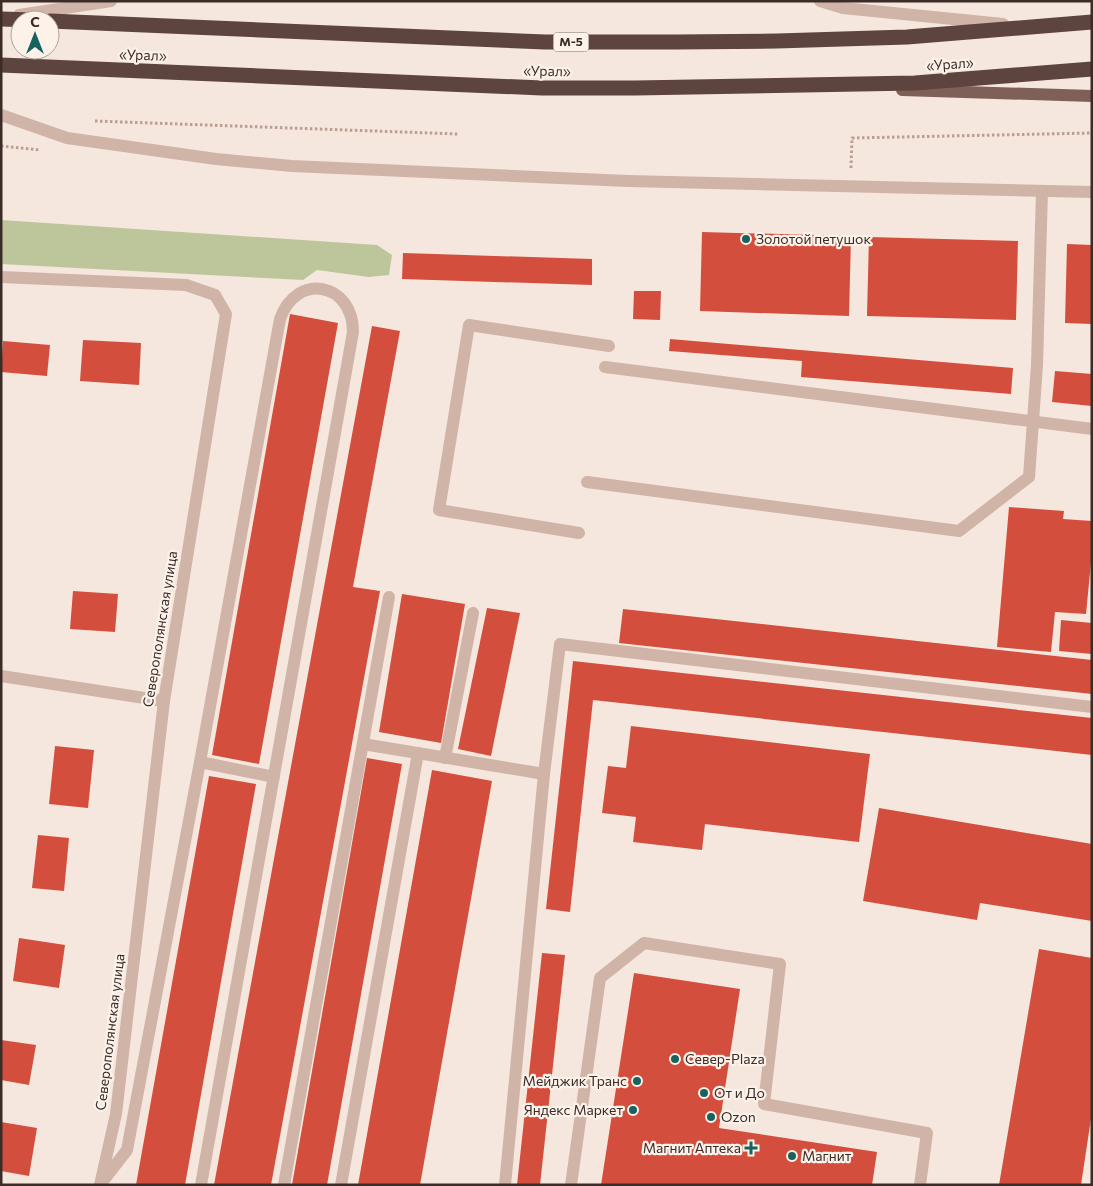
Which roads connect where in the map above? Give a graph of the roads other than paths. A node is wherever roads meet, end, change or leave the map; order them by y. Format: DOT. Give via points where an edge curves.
graph roads {
  1 [pos="111,1"];
  2 [pos="820,1"];
  3 [pos="1,18"];
  4 [pos="60,21"];
  5 [pos="1092,22"];
  6 [pos="1030,27"];
  7 [pos="1,65"];
  8 [pos="1092,69"];
  9 [pos="798,86"];
  10 [pos="1092,96"];
  11 [pos="1,115"];
  12 [pos="1042,190"];
  13 [pos="1092,192"];
  14 [pos="1,277"];
  15 [pos="609,346"];
  16 [pos="605,367"];
  17 [pos="1033,422"];
  18 [pos="1092,429"];
  19 [pos="587,482"];
  20 [pos="579,533"];
  21 [pos="390,597"];
  22 [pos="473,613"];
  23 [pos="1,676"];
  24 [pos="164,701"];
  25 [pos="1092,707"];
  26 [pos="363,744"];
  27 [pos="418,753"];
  28 [pos="445,758"];
  29 [pos="200,762"];
  30 [pos="544,774"];
  31 [pos="274,777"];
  32 [pos="100,1185"];
  33 [pos="201,1185"];
  34 [pos="284,1185"];
  35 [pos="341,1185"];
  36 [pos="506,1185"];
  37 [pos="571,1185"];
  38 [pos="920,1185"];
  1 -- 3 [label="street"];
  2 -- 6 [label="street" via="843,8"];
  4 -- 6 [label="highway, М-5" via="545,42 907,37"];
  5 -- 6 [label="highway, М-5"];
  7 -- 9 [label="highway, «Урал»" via="542,88"];
  8 -- 9 [label="highway, «Урал»" via="915,83"];
  9 -- 10 [label="main road"];
  11 -- 12 [label="street" via="67,138 292,166 628,181"];
  12 -- 13 [label="street"];
  12 -- 17 [label="street"];
  14 -- 24 [label="street, Северополянская улица" via="186,285 214,295 226,314"];
  15 -- 20 [label="street" via="469,325 439,510"];
  16 -- 17 [label="street"];
  17 -- 18 [label="street"];
  17 -- 19 [label="street" via="1029,477 959,531"];
  21 -- 26 [label="street"];
  22 -- 28 [label="street"];
  23 -- 24 [label="street"];
  24 -- 32 [label="street, Северополянская улица" via="116,1114"];
  25 -- 30 [label="street" via="560,644"];
  26 -- 27 [label="street"];
  26 -- 34 [label="street"];
  27 -- 28 [label="street"];
  27 -- 35 [label="street"];
  28 -- 30 [label="street"];
  29 -- 31 [label="street"];
  29 -- 31 [label="street" via="280,319 284,308 295,296 311,289 323,289 334,293 350,309 353,332"];
  29 -- 32 [label="street" via="127,1150"];
  30 -- 36 [label="street"];
  31 -- 33 [label="street"];
  37 -- 38 [label="street" via="600,978 644,943 780,964 764,1104 927,1133"];
}
